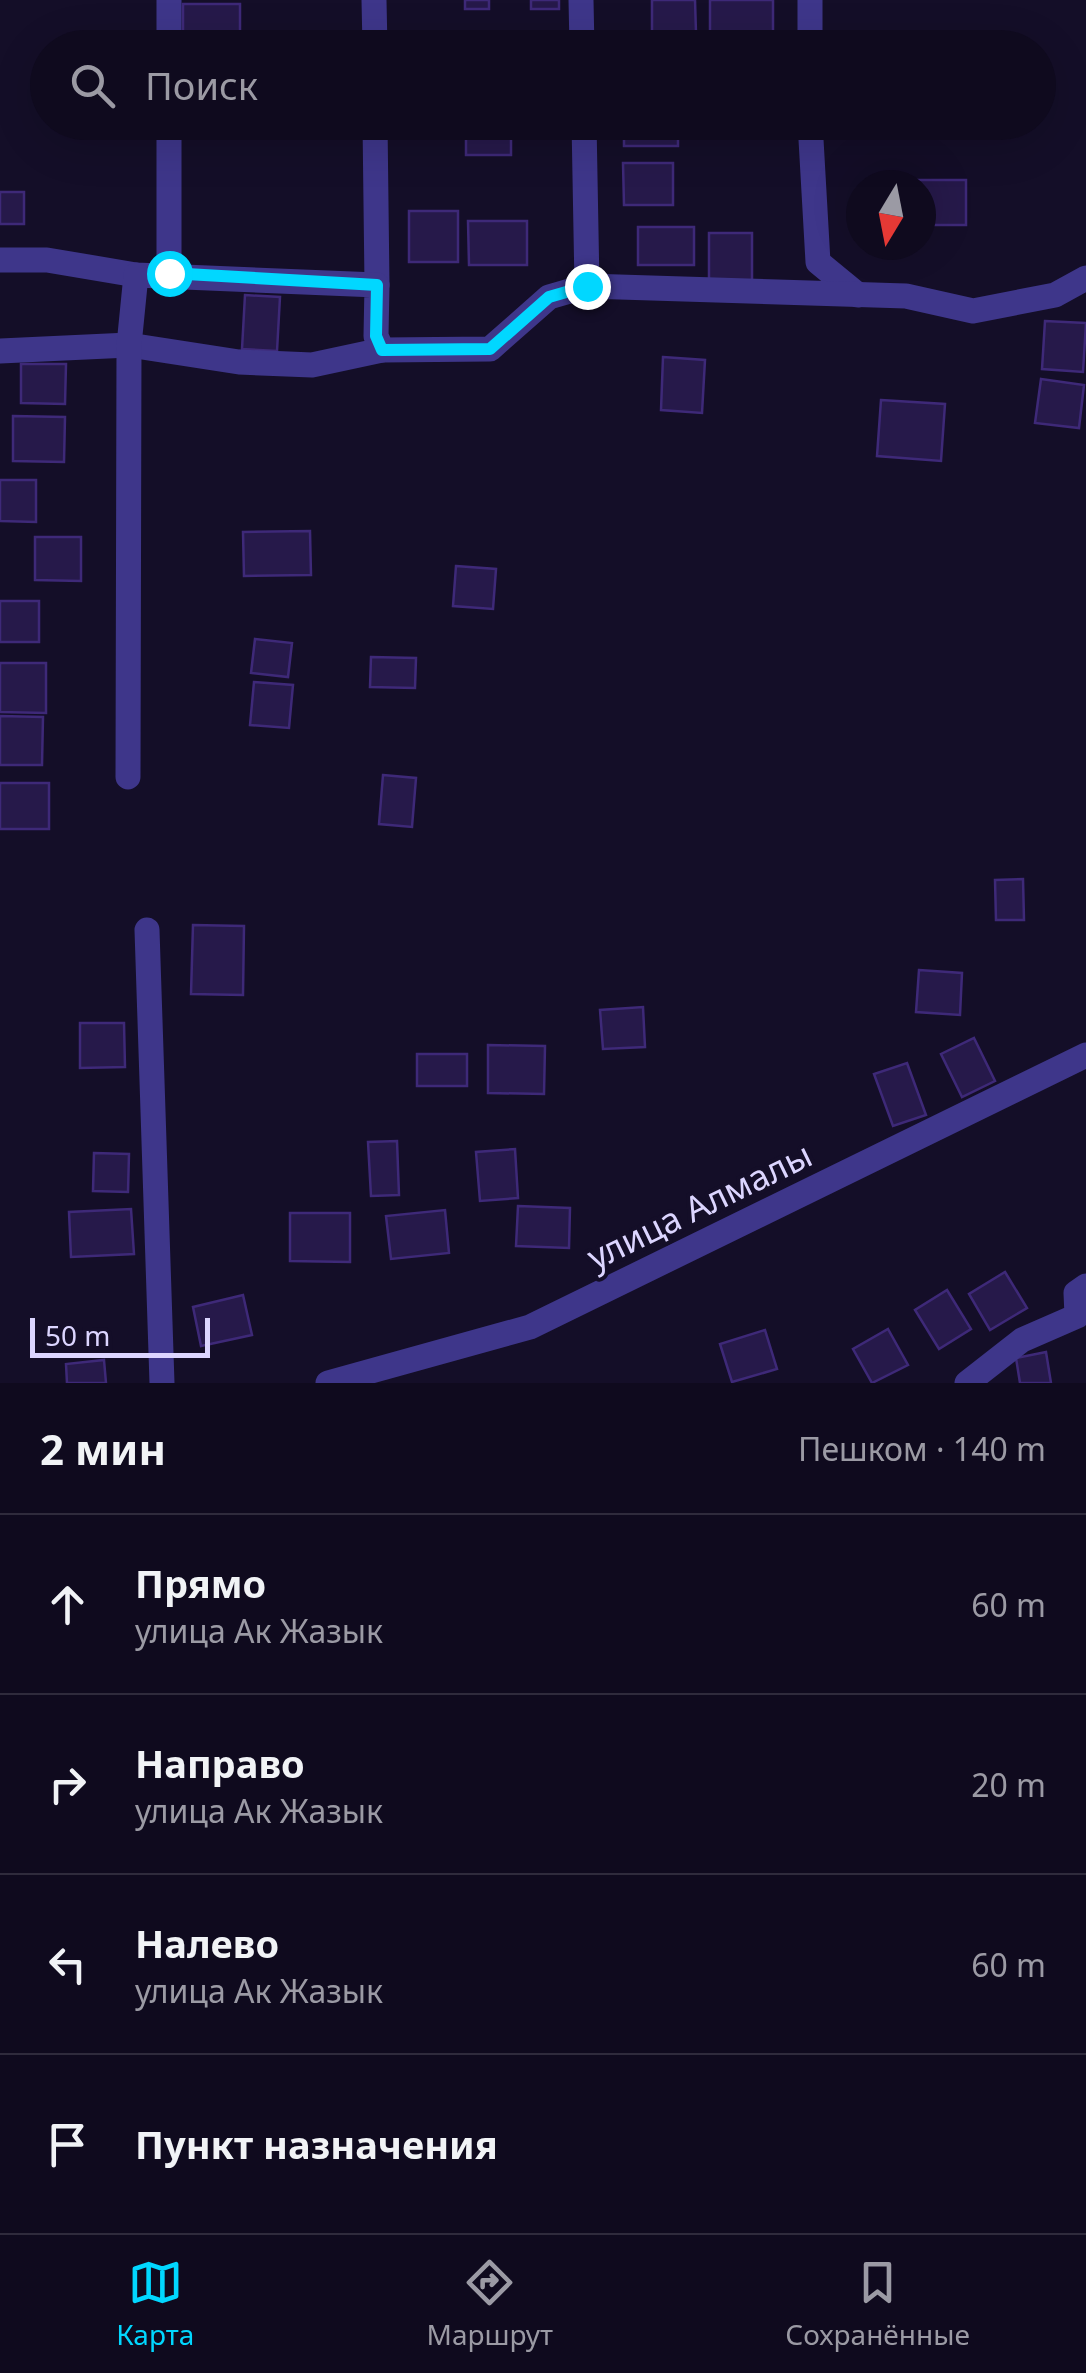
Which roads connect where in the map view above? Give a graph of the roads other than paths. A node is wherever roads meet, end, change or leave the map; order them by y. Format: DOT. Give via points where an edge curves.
graph roads {
  1 [pos="168,0"];
  2 [pos="374,0"];
  3 [pos="581,0"];
  4 [pos="810,0"];
  5 [pos="169,30"];
  6 [pos="375,30"];
  7 [pos="582,30"];
  8 [pos="810,30"];
  9 [pos="169,140"];
  10 [pos="375,140"];
  11 [pos="584,140"];
  12 [pos="811,140"];
  13 [pos="0,260"];
  14 [pos="169,273"];
  15 [pos="136,275"];
  16 [pos="1086,278"];
  17 [pos="377,285"];
  18 [pos="587,286"];
  19 [pos="858,295"];
  20 [pos="128,344"];
  21 [pos="382,350"];
  22 [pos="0,351"];
  23 [pos="128,777"];
  24 [pos="147,930"];
  25 [pos="1086,1055"];
  26 [pos="1086,1286"];
  27 [pos="162,1383"];
  28 [pos="328,1383"];
  29 [pos="967,1383"];
  1 -- 5 [label="street"];
  2 -- 6 [label="street"];
  3 -- 7 [label="street"];
  4 -- 8 [label="street"];
  9 -- 14 [label="street"];
  10 -- 17 [label="street"];
  11 -- 18 [label="street"];
  12 -- 19 [label="street" via="818,262"];
  13 -- 15 [label="street" via="47,260"];
  14 -- 15 [label="street"];
  14 -- 17 [label="street"];
  15 -- 20 [label="street"];
  16 -- 19 [label="street" via="1055,294 973,311 906,296"];
  17 -- 21 [label="street"];
  18 -- 19 [label="street"];
  18 -- 21 [label="street" via="549,297 490,349"];
  20 -- 21 [label="street" via="240,362 312,365"];
  20 -- 22 [label="street"];
  20 -- 23 [label="street"];
  24 -- 27 [label="street"];
  25 -- 28 [label="street, улица Алмалы" via="530,1326"];
  26 -- 29 [label="street" via="1076,1292 1077,1316 1022,1340"];
}
